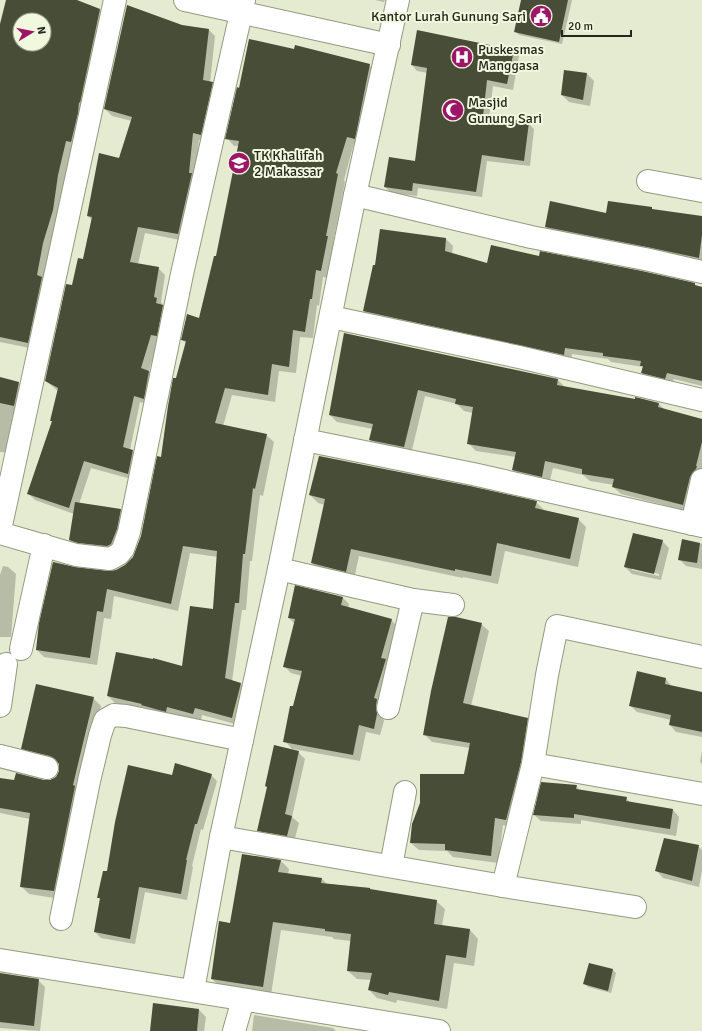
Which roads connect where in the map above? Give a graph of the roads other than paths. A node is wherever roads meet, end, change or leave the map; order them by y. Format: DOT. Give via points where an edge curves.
graph roads {
  1 [pos="115,0"];
  2 [pos="185,0"];
  3 [pos="398,0"];
  4 [pos="242,6"];
  5 [pos="389,45"];
  6 [pos="648,181"];
  7 [pos="702,191"];
  8 [pos="355,195"];
  9 [pos="702,272"];
  10 [pos="331,317"];
  11 [pos="702,400"];
  12 [pos="305,440"];
  13 [pos="702,480"];
  14 [pos="697,525"];
  15 [pos="0,532"];
  16 [pos="44,545"];
  17 [pos="279,569"];
  18 [pos="413,600"];
  19 [pos="453,605"];
  20 [pos="702,657"];
  21 [pos="0,706"];
  22 [pos="388,708"];
  23 [pos="242,740"];
  24 [pos="0,756"];
  25 [pos="533,764"];
  26 [pos="47,768"];
  27 [pos="405,792"];
  28 [pos="702,794"];
  29 [pos="221,837"];
  30 [pos="391,866"];
  31 [pos="503,886"];
  32 [pos="635,907"];
  33 [pos="61,919"];
  34 [pos="0,960"];
  35 [pos="193,990"];
  36 [pos="243,1000"];
  37 [pos="371,1025"];
  38 [pos="234,1031"];
  39 [pos="439,1031"];
  1 -- 15 [label="street"];
  2 -- 4 [label="street"];
  3 -- 5 [label="street"];
  4 -- 5 [label="street"];
  4 -- 16 [label="street" via="182,274 129,532 119,554 110,558 76,555"];
  5 -- 8 [label="street"];
  6 -- 7 [label="street"];
  8 -- 9 [label="street" via="531,237"];
  8 -- 10 [label="street"];
  10 -- 11 [label="street" via="519,357"];
  10 -- 12 [label="street"];
  12 -- 14 [label="street" via="474,474"];
  12 -- 17 [label="street"];
  13 -- 14 [label="street"];
  15 -- 16 [label="street"];
  16 -- 21 [label="street"];
  17 -- 18 [label="street"];
  17 -- 23 [label="street"];
  18 -- 19 [label="street"];
  18 -- 22 [label="street"];
  20 -- 25 [label="street" via="557,626"];
  23 -- 29 [label="street"];
  23 -- 33 [label="street" via="126,716 114,715 105,720 89,781"];
  24 -- 26 [label="street"];
  25 -- 28 [label="street"];
  25 -- 31 [label="street"];
  27 -- 30 [label="street"];
  29 -- 30 [label="street"];
  29 -- 35 [label="street"];
  30 -- 31 [label="street"];
  31 -- 32 [label="street"];
  34 -- 35 [label="street"];
  35 -- 36 [label="street"];
  36 -- 37 [label="street"];
  36 -- 38 [label="street"];
  37 -- 39 [label="street"];
}
